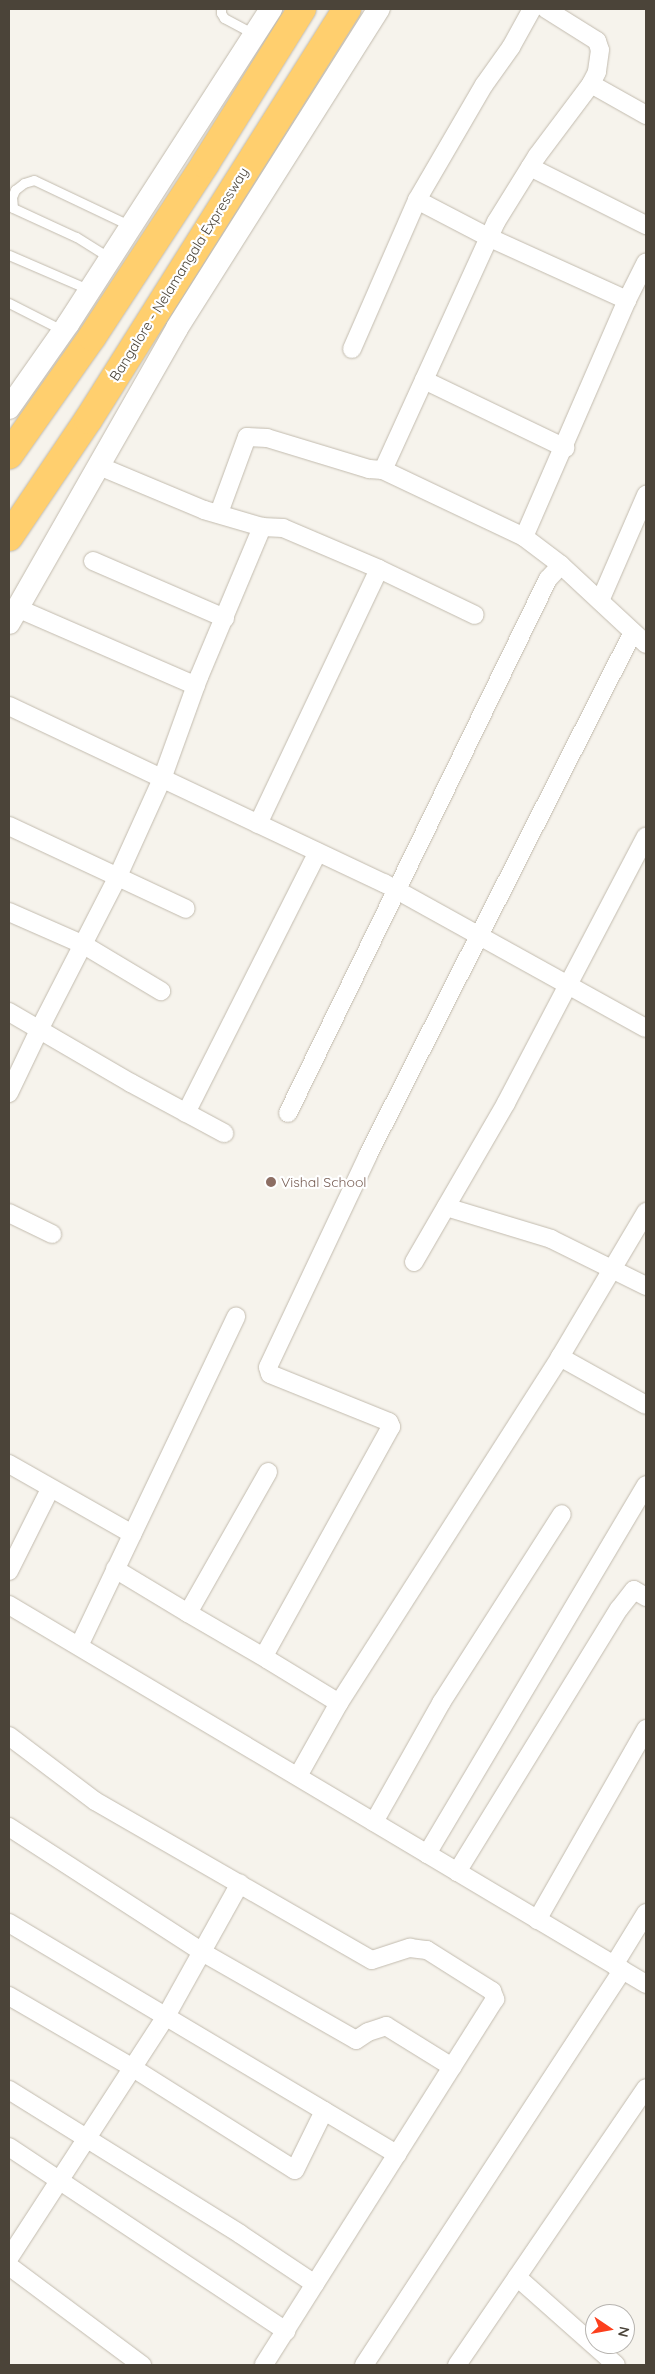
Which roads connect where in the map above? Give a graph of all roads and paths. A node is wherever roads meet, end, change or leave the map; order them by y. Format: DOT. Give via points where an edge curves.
graph roads {
  1 [pos="221,9"];
  2 [pos="271,9"];
  3 [pos="302,9"];
  4 [pos="346,9"];
  5 [pos="379,9"];
  6 [pos="532,9"];
  7 [pos="557,12"];
  8 [pos="254,34"];
  9 [pos="591,84"];
  10 [pos="646,115"];
  11 [pos="530,167"];
  12 [pos="417,200"];
  13 [pos="11,211"];
  14 [pos="646,225"];
  15 [pos="132,226"];
  16 [pos="488,237"];
  17 [pos="9,255"];
  18 [pos="111,258"];
  19 [pos="646,262"];
  20 [pos="90,290"];
  21 [pos="627,300"];
  22 [pos="9,303"];
  23 [pos="63,331"];
  24 [pos="352,349"];
  25 [pos="424,380"];
  26 [pos="9,408"];
  27 [pos="565,448"];
  28 [pos="9,455"];
  29 [pos="100,466"];
  30 [pos="383,470"];
  31 [pos="646,495"];
  32 [pos="219,513"];
  33 [pos="262,527"];
  34 [pos="9,537"];
  35 [pos="524,537"];
  36 [pos="93,562"];
  37 [pos="561,565"];
  38 [pos="379,569"];
  39 [pos="600,602"];
  40 [pos="13,615"];
  41 [pos="475,615"];
  42 [pos="225,618"];
  43 [pos="633,632"];
  44 [pos="646,644"];
  45 [pos="196,686"];
  46 [pos="9,706"];
  47 [pos="162,778"];
  48 [pos="258,824"];
  49 [pos="9,826"];
  50 [pos="646,836"];
  51 [pos="318,852"];
  52 [pos="118,876"];
  53 [pos="398,891"];
  54 [pos="186,909"];
  55 [pos="9,912"];
  56 [pos="480,936"];
  57 [pos="84,945"];
  58 [pos="569,986"];
  59 [pos="161,990"];
  60 [pos="9,1012"];
  61 [pos="40,1028"];
  62 [pos="646,1028"];
  63 [pos="9,1093"];
  64 [pos="186,1113"];
  65 [pos="288,1113"];
  66 [pos="224,1133"];
  67 [pos="446,1207"];
  68 [pos="646,1212"];
  69 [pos="9,1213"];
  70 [pos="52,1234"];
  71 [pos="414,1262"];
  72 [pos="611,1268"];
  73 [pos="646,1286"];
  74 [pos="236,1316"];
  75 [pos="560,1357"];
  76 [pos="646,1405"];
  77 [pos="9,1464"];
  78 [pos="268,1472"];
  79 [pos="646,1485"];
  80 [pos="50,1489"];
  81 [pos="562,1514"];
  82 [pos="132,1534"];
  83 [pos="115,1569"];
  84 [pos="9,1570"];
  85 [pos="646,1597"];
  86 [pos="9,1605"];
  87 [pos="188,1613"];
  88 [pos="79,1646"];
  89 [pos="267,1659"];
  90 [pos="339,1703"];
  91 [pos="646,1729"];
  92 [pos="9,1736"];
  93 [pos="298,1776"];
  94 [pos="374,1822"];
  95 [pos="9,1827"];
  96 [pos="427,1854"];
  97 [pos="457,1872"];
  98 [pos="240,1883"];
  99 [pos="646,1913"];
  100 [pos="537,1920"];
  101 [pos="9,1923"];
  102 [pos="202,1952"];
  103 [pos="618,1968"];
  104 [pos="646,1984"];
  105 [pos="9,1996"];
  106 [pos="165,2018"];
  107 [pos="452,2067"];
  108 [pos="133,2068"];
  109 [pos="646,2088"];
  110 [pos="9,2090"];
  111 [pos="324,2111"];
  112 [pos="87,2140"];
  113 [pos="9,2147"];
  114 [pos="397,2154"];
  115 [pos="60,2181"];
  116 [pos="9,2258"];
  117 [pos="9,2266"];
  118 [pos="517,2278"];
  119 [pos="315,2284"];
  120 [pos="286,2331"];
  121 [pos="142,2365"];
  122 [pos="264,2365"];
  123 [pos="364,2365"];
  124 [pos="457,2365"];
  125 [pos="616,2365"];
  1 -- 8 [label="lane" via="222,16"];
  2 -- 8 [label="street"];
  3 -- 28 [label="highway" via="92,337"];
  4 -- 34 [label="highway, Bangalore - Nelamangala Expressway" via="88,420"];
  5 -- 29 [label="street" via="177,328"];
  6 -- 12 [label="street"];
  7 -- 9 [label="street" via="597,41 600,50 597,72"];
  8 -- 15 [label="street"];
  9 -- 10 [label="street"];
  9 -- 11 [label="street"];
  11 -- 14 [label="street"];
  11 -- 16 [label="street"];
  12 -- 16 [label="street"];
  12 -- 24 [label="street"];
  13 -- 15 [label="lane" via="15,190 34,180"];
  13 -- 18 [label="lane" via="76,237"];
  15 -- 18 [label="street"];
  16 -- 21 [label="street"];
  16 -- 25 [label="street"];
  17 -- 20 [label="lane"];
  18 -- 20 [label="street"];
  19 -- 21 [label="street"];
  20 -- 23 [label="street"];
  21 -- 27 [label="street"];
  22 -- 23 [label="lane"];
  23 -- 26 [label="street"];
  25 -- 27 [label="street"];
  25 -- 30 [label="street"];
  27 -- 35 [label="street"];
  29 -- 32 [label="street" via="204,510"];
  29 -- 40 [label="street"];
  30 -- 32 [label="street" via="369,469 267,438 248,437"];
  30 -- 35 [label="street"];
  31 -- 39 [label="street"];
  32 -- 33 [label="street"];
  33 -- 38 [label="street" via="283,528"];
  33 -- 42 [label="street"];
  35 -- 37 [label="street"];
  36 -- 42 [label="street"];
  37 -- 39 [label="street"];
  37 -- 53 [label="street" via="548,579"];
  38 -- 41 [label="street"];
  38 -- 48 [label="street"];
  39 -- 43 [label="street"];
  40 -- 45 [label="street"];
  42 -- 45 [label="street"];
  43 -- 44 [label="street"];
  43 -- 56 [label="street"];
  45 -- 47 [label="street"];
  46 -- 47 [label="street"];
  47 -- 48 [label="street"];
  47 -- 52 [label="street"];
  48 -- 51 [label="street"];
  49 -- 52 [label="street"];
  50 -- 58 [label="street"];
  51 -- 53 [label="street"];
  51 -- 64 [label="street"];
  52 -- 54 [label="street"];
  52 -- 57 [label="street"];
  53 -- 56 [label="street"];
  53 -- 65 [label="street"];
  55 -- 57 [label="street"];
  56 -- 58 [label="street"];
  56 -- 89 [label="street" via="368,1155 268,1367 270,1374 389,1422 391,1427 265,1654"];
  57 -- 59 [label="street"];
  57 -- 61 [label="street"];
  58 -- 62 [label="street"];
  58 -- 67 [label="street"];
  60 -- 61 [label="street"];
  61 -- 63 [label="street"];
  61 -- 64 [label="street" via="131,1084"];
  64 -- 66 [label="street"];
  67 -- 71 [label="street"];
  67 -- 72 [label="street" via="551,1239"];
  68 -- 72 [label="street"];
  69 -- 70 [label="street"];
  72 -- 73 [label="street"];
  72 -- 75 [label="street"];
  74 -- 82 [label="street"];
  75 -- 76 [label="street"];
  75 -- 90 [label="street"];
  77 -- 80 [label="street"];
  78 -- 87 [label="street"];
  79 -- 96 [label="street"];
  80 -- 82 [label="street"];
  80 -- 84 [label="street"];
  81 -- 94 [label="street" via="441,1703"];
  82 -- 83 [label="street"];
  83 -- 87 [label="street"];
  83 -- 88 [label="street"];
  85 -- 97 [label="street" via="634,1590 619,1609"];
  86 -- 88 [label="street"];
  87 -- 89 [label="street"];
  88 -- 93 [label="street"];
  89 -- 90 [label="street"];
  90 -- 93 [label="street"];
  91 -- 100 [label="street"];
  92 -- 98 [label="street" via="95,1801"];
  93 -- 94 [label="street"];
  94 -- 96 [label="street"];
  95 -- 102 [label="street"];
  96 -- 97 [label="street"];
  97 -- 100 [label="street"];
  98 -- 102 [label="street"];
  98 -- 107 [label="street" via="372,1960 410,1948 427,1950 492,1990 495,1999"];
  99 -- 103 [label="street"];
  100 -- 103 [label="street"];
  101 -- 106 [label="street"];
  102 -- 106 [label="street"];
  102 -- 107 [label="street" via="356,2040 386,2026"];
  103 -- 104 [label="street"];
  103 -- 123 [label="street"];
  105 -- 108 [label="street"];
  106 -- 108 [label="street"];
  106 -- 111 [label="street"];
  107 -- 114 [label="street"];
  108 -- 111 [label="street" via="294,2170"];
  108 -- 112 [label="street"];
  109 -- 118 [label="street"];
  110 -- 112 [label="street"];
  111 -- 114 [label="street"];
  112 -- 115 [label="street"];
  112 -- 119 [label="street"];
  113 -- 115 [label="street"];
  114 -- 119 [label="street"];
  115 -- 116 [label="street"];
  115 -- 120 [label="street"];
  117 -- 121 [label="street"];
  118 -- 124 [label="street"];
  118 -- 125 [label="street"];
  119 -- 120 [label="street"];
  120 -- 122 [label="street"];
}
